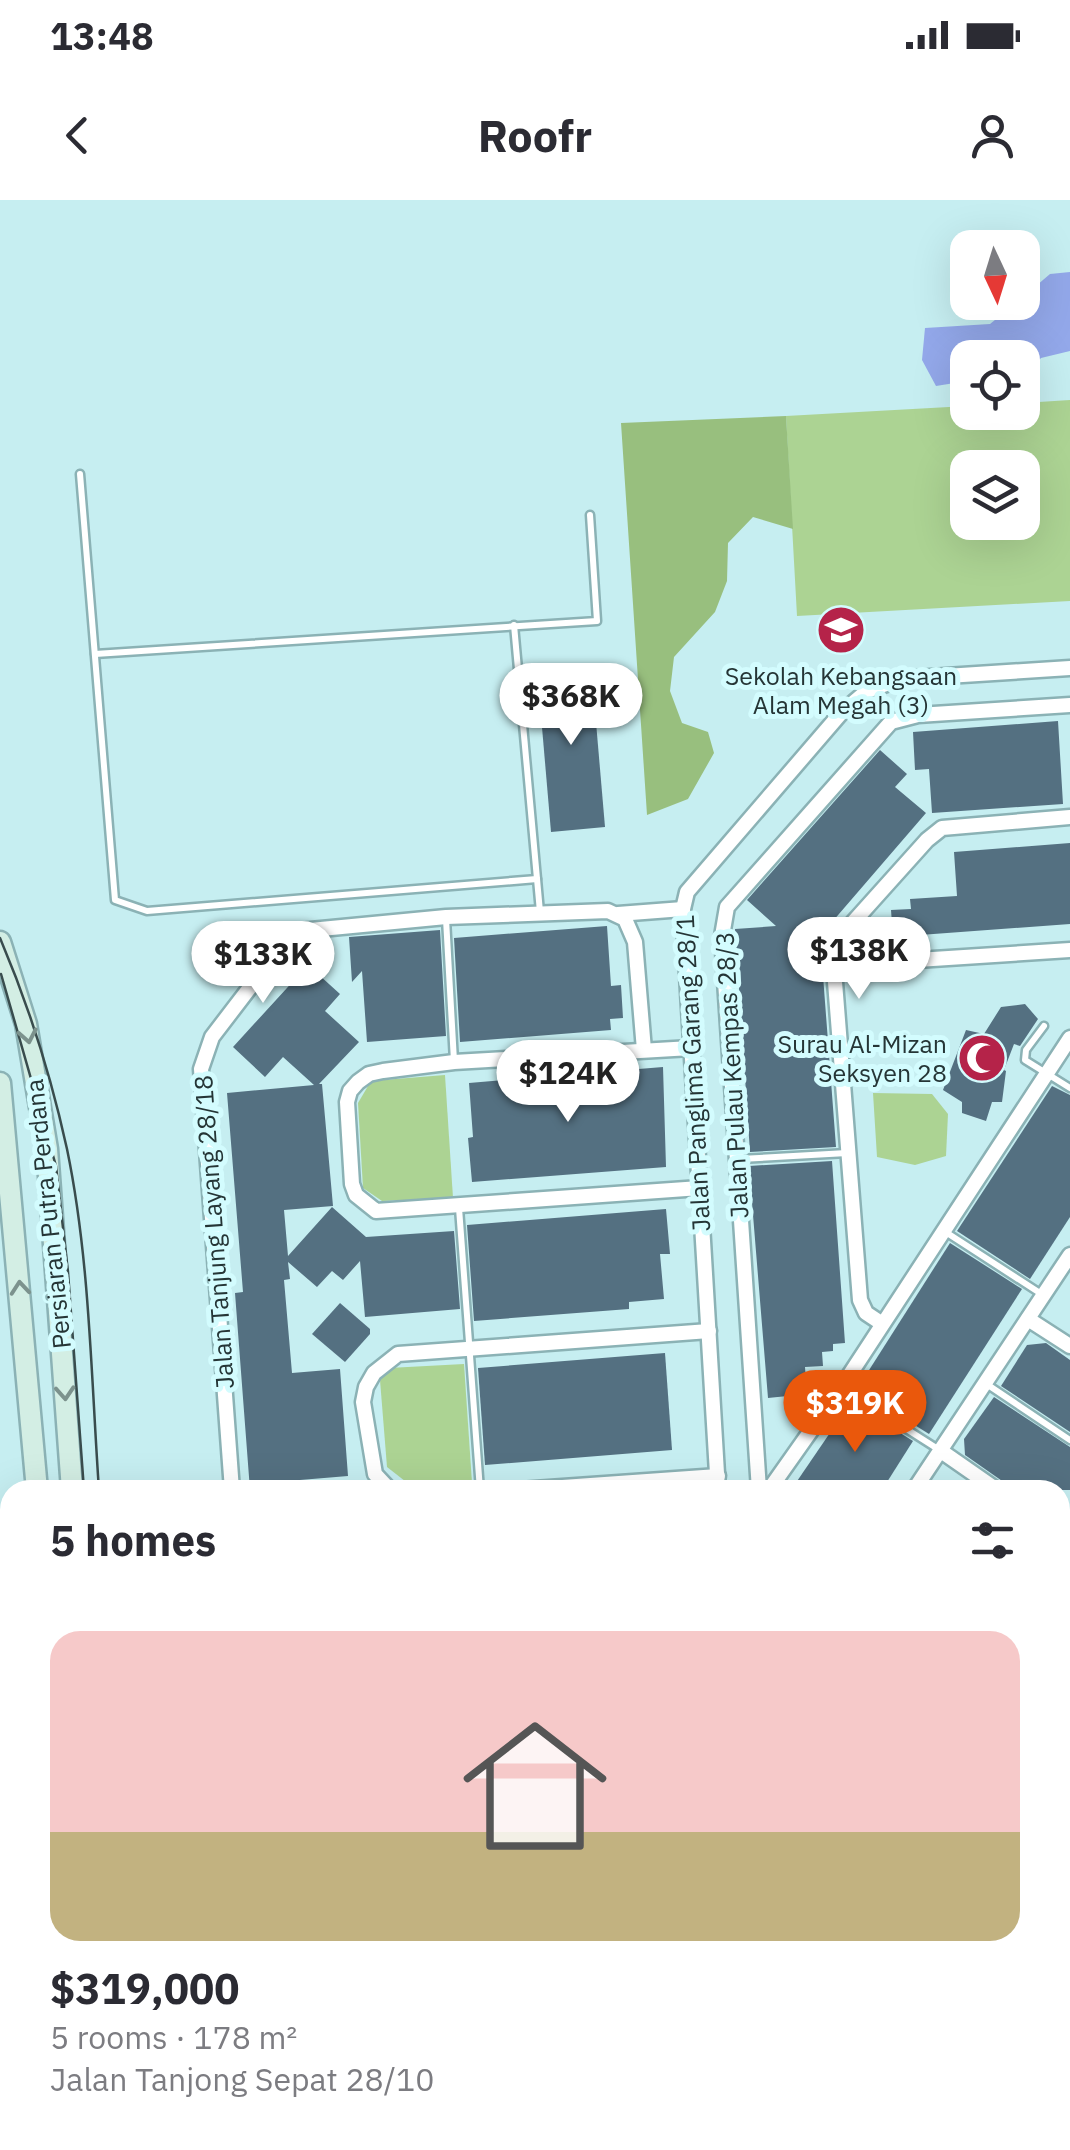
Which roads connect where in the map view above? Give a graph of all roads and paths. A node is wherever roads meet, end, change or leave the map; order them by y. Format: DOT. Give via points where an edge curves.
graph roads {
  1 [pos="80,474"];
  2 [pos="590,515"];
  3 [pos="514,625"];
  4 [pos="95,654"];
  5 [pos="1070,668"];
  6 [pos="1070,705"];
  7 [pos="1070,817"];
  8 [pos="537,879"];
  9 [pos="682,909"];
  10 [pos="540,914"];
  11 [pos="618,914"];
  12 [pos="446,917"];
  13 [pos="0,942"];
  14 [pos="1070,950"];
  15 [pos="902,962"];
  16 [pos="1044,1026"];
  17 [pos="1070,1038"];
  18 [pos="691,1048"];
  19 [pos="644,1050"];
  20 [pos="454,1062"];
  21 [pos="1047,1073"];
  22 [pos="0,1083"];
  23 [pos="1070,1088"];
  24 [pos="848,1153"];
  25 [pos="736,1160"];
  26 [pos="700,1188"];
  27 [pos="459,1207"];
  28 [pos="944,1231"];
  29 [pos="1070,1256"];
  30 [pos="1044,1295"];
  31 [pos="1028,1319"];
  32 [pos="881,1323"];
  33 [pos="709,1332"];
  34 [pos="1070,1346"];
  35 [pos="468,1347"];
  36 [pos="985,1384"];
  37 [pos="841,1388"];
  38 [pos="1070,1440"];
  39 [pos="940,1450"];
  40 [pos="35,1480"];
  41 [pos="71,1480"];
  42 [pos="231,1480"];
  43 [pos="381,1480"];
  44 [pos="479,1480"];
  45 [pos="718,1480"];
  46 [pos="758,1480"];
  47 [pos="776,1480"];
  48 [pos="920,1480"];
  49 [pos="983,1480"];
  1 -- 4 [label="lane"];
  2 -- 3 [label="lane" via="597,620"];
  3 -- 4 [label="lane"];
  3 -- 8 [label="lane"];
  4 -- 8 [label="lane" via="115,900 147,912"];
  5 -- 9 [label="street, Jalan Panglima Garang 28/1" via="900,679 866,691 694,882"];
  6 -- 25 [label="street, Jalan Pulau Kempas 28/3" via="891,722 727,907 722,936"];
  7 -- 24 [label="street" via="942,828 848,928 834,962"];
  8 -- 10 [label="lane"];
  9 -- 11 [label="street, Jalan Tanjung Layang 28/18"];
  9 -- 18 [label="street, Jalan Panglima Garang 28/1"];
  10 -- 11 [label="street, Jalan Tanjung Layang 28/18"];
  10 -- 12 [label="street, Jalan Tanjung Layang 28/18"];
  11 -- 19 [label="street" via="635,942"];
  12 -- 20 [label="lane"];
  12 -- 42 [label="street, Jalan Tanjung Layang 28/18" via="292,935 207,1046 202,1082"];
  13 -- 41 [label="main road, Persiaran Putra Perdana, one-way" via="26,1024 47,1148"];
  14 -- 15 [label="street"];
  16 -- 21 [label="lane" via="1024,1056"];
  17 -- 21 [label="street"];
  18 -- 19 [label="street"];
  18 -- 26 [label="street, Jalan Panglima Garang 28/1"];
  19 -- 20 [label="street"];
  20 -- 27 [label="street" via="369,1074 348,1102 352,1184 366,1205 376,1212"];
  21 -- 23 [label="lane"];
  21 -- 28 [label="street"];
  40 -- 22 [label="main road, Persiaran Putra Perdana, one-way"];
  24 -- 25 [label="lane"];
  24 -- 32 [label="street" via="860,1300"];
  25 -- 46 [label="street, Jalan Pulau Kempas 28/3"];
  26 -- 27 [label="street"];
  26 -- 33 [label="street, Jalan Panglima Garang 28/1"];
  27 -- 35 [label="lane"];
  28 -- 30 [label="lane"];
  28 -- 32 [label="street"];
  29 -- 30 [label="street"];
  30 -- 31 [label="street"];
  31 -- 34 [label="street"];
  31 -- 36 [label="street"];
  32 -- 37 [label="street"];
  33 -- 35 [label="street"];
  33 -- 45 [label="street, Jalan Panglima Garang 28/1"];
  35 -- 43 [label="street" via="398,1354 366,1387 370,1458"];
  35 -- 44 [label="lane"];
  36 -- 38 [label="lane"];
  36 -- 39 [label="street"];
  37 -- 39 [label="lane"];
  37 -- 47 [label="street"];
  39 -- 48 [label="street"];
  39 -- 49 [label="street"];
}
